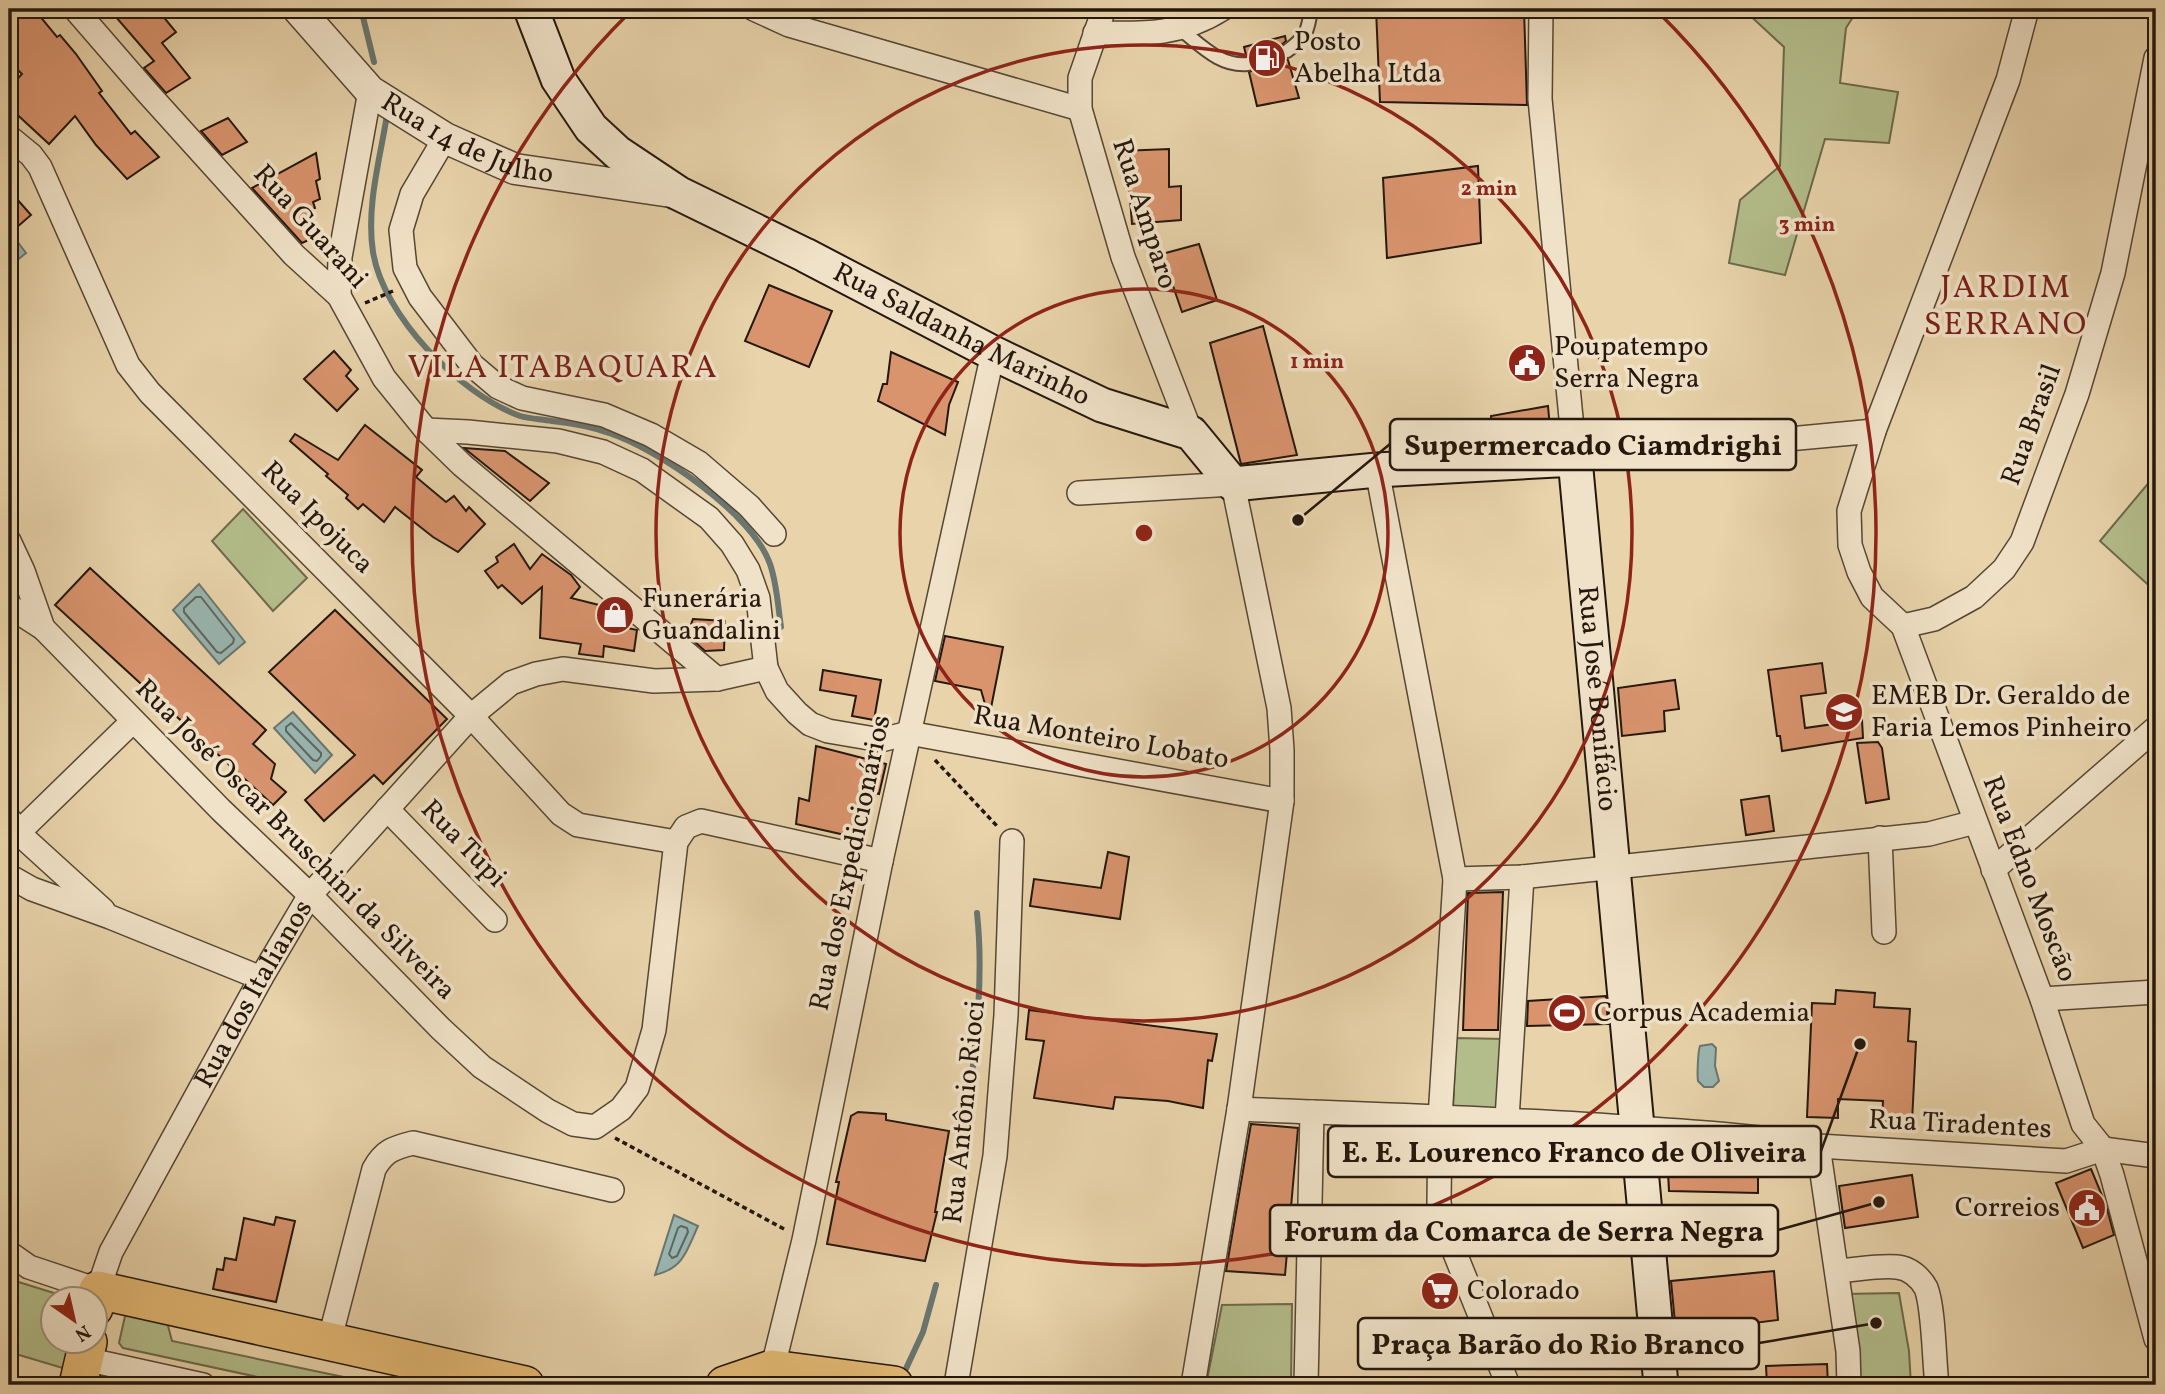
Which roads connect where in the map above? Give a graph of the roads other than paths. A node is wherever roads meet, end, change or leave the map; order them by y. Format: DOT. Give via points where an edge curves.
graph roads {
  1 [pos="75,9"];
  2 [pos="298,9"];
  3 [pos="531,9"];
  4 [pos="754,9"];
  5 [pos="1104,9"];
  6 [pos="1222,9"];
  7 [pos="1311,9"];
  8 [pos="1541,9"];
  9 [pos="2026,9"];
  10 [pos="1180,29"];
  11 [pos="1095,33"];
  12 [pos="1287,51"];
  13 [pos="2156,58"];
  14 [pos="1248,64"];
  15 [pos="369,91"];
  16 [pos="1080,109"];
  17 [pos="9,137"];
  18 [pos="445,138"];
  19 [pos="678,193"];
  20 [pos="339,296"];
  21 [pos="993,352"];
  22 [pos="426,430"];
  23 [pos="1874,431"];
  24 [pos="1191,433"];
  25 [pos="1575,459"];
  26 [pos="699,466"];
  27 [pos="1377,470"];
  28 [pos="1233,484"];
  29 [pos="1079,493"];
  30 [pos="695,503"];
  31 [pos="774,534"];
  32 [pos="9,541"];
  33 [pos="9,606"];
  34 [pos="1903,626"];
  35 [pos="43,628"];
  36 [pos="766,668"];
  37 [pos="717,679"];
  38 [pos="471,716"];
  39 [pos="133,721"];
  40 [pos="2156,728"];
  41 [pos="909,733"];
  42 [pos="1282,801"];
  43 [pos="387,809"];
  44 [pos="1975,822"];
  45 [pos="14,826"];
  46 [pos="1881,838"];
  47 [pos="1012,841"];
  48 [pos="676,842"];
  49 [pos="881,860"];
  50 [pos="1612,866"];
  51 [pos="1993,870"];
  52 [pos="9,876"];
  53 [pos="1522,877"];
  54 [pos="1455,879"];
  55 [pos="310,895"];
  56 [pos="110,916"];
  57 [pos="495,920"];
  58 [pos="1884,932"];
  59 [pos="261,978"];
  60 [pos="2156,992"];
  61 [pos="2042,999"];
  62 [pos="1239,1109"];
  63 [pos="1312,1112"];
  64 [pos="1440,1118"];
  65 [pos="1507,1119"];
  66 [pos="1638,1128"];
  67 [pos="1818,1146"];
  68 [pos="2103,1149"];
  69 [pos="2156,1156"];
  70 [pos="612,1190"];
  71 [pos="9,1254"];
  72 [pos="1837,1271"];
  73 [pos="69,1286"];
  74 [pos="100,1286"];
  75 [pos="108,1301"];
  76 [pos="2156,1336"];
  77 [pos="329,1342"];
  78 [pos="84,1362"];
  79 [pos="770,1377"];
  80 [pos="203,1385"];
  81 [pos="525,1385"];
  82 [pos="725,1385"];
  83 [pos="894,1385"];
  84 [pos="956,1385"];
  85 [pos="1193,1385"];
  86 [pos="1306,1385"];
  87 [pos="1508,1385"];
  88 [pos="1661,1385"];
  89 [pos="1849,1385"];
  90 [pos="1937,1385"];
  1 -- 20 [label="street, Rua Guarani" via="295,255"];
  2 -- 15 [label="street, Rua 14 de Julho"];
  3 -- 19 [label="main road, Rua Saldanha Marinho" via="558,79 591,128 618,153"];
  4 -- 16 [label="street" via="789,25"];
  5 -- 11 [label="street, Rua Amparo"];
  6 -- 10 [label="street"];
  7 -- 12 [label="lane" via="1308,32"];
  8 -- 25 [label="street, Rua José Bonifácio" via="1540,99"];
  9 -- 23 [label="street" via="2008,80"];
  10 -- 11 [label="street"];
  10 -- 14 [label="lane" via="1222,61"];
  11 -- 16 [label="street, Rua Amparo" via="1080,78"];
  13 -- 34 [label="street, Rua Brasil" via="2113,273 2077,394 2022,542 2004,569 1974,597 1934,618"];
  15 -- 18 [label="street, Rua 14 de Julho"];
  15 -- 20 [label="street" via="340,257"];
  16 -- 24 [label="street, Rua Amparo" via="1124,257"];
  17 -- 38 [label="street, Rua Ipojuca" via="31,155 47,179 128,365 150,393"];
  18 -- 19 [label="street, Rua 14 de Julho" via="515,169"];
  18 -- 26 [label="street" via="412,194 401,230 405,268 420,298 472,365 498,387 522,398 604,415 651,435"];
  19 -- 21 [label="main road, Rua Saldanha Marinho"];
  20 -- 22 [label="street, Rua Guarani" via="384,377"];
  21 -- 24 [label="main road, Rua Saldanha Marinho" via="1102,405"];
  21 -- 41 [label="street, Rua dos Expedicionários"];
  22 -- 30 [label="street" via="558,442 603,452"];
  22 -- 37 [label="street, Rua Guarani"];
  23 -- 25 [label="street"];
  23 -- 34 [label="street" via="1849,511 1850,545 1872,597"];
  24 -- 28 [label="main road"];
  25 -- 27 [label="main road"];
  25 -- 50 [label="main road, Rua José Bonifácio"];
  26 -- 30 [label="street"];
  26 -- 31 [label="street" via="749,506"];
  27 -- 28 [label="main road"];
  27 -- 54 [label="street"];
  28 -- 29 [label="street"];
  28 -- 42 [label="street" via="1279,708"];
  30 -- 36 [label="street" via="732,544 748,570 758,598"];
  32 -- 35 [label="street, Rua José Oscar Bruschini da Silveira"];
  33 -- 35 [label="street"];
  34 -- 44 [label="street, Rua Edno Moscão"];
  35 -- 39 [label="street, Rua José Oscar Bruschini da Silveira"];
  36 -- 37 [label="street, Rua dos Italianos"];
  36 -- 41 [label="street" via="777,691 810,724 881,740"];
  37 -- 38 [label="street, Rua dos Italianos" via="654,681 563,669 511,684"];
  38 -- 43 [label="street, Rua dos Italianos"];
  38 -- 48 [label="street, Rua Ipojuca" via="569,820"];
  39 -- 45 [label="street"];
  39 -- 55 [label="street, Rua José Oscar Bruschini da Silveira"];
  40 -- 51 [label="street"];
  41 -- 42 [label="street, Rua Monteiro Lobato"];
  41 -- 49 [label="street, Rua dos Expedicionários"];
  42 -- 62 [label="street"];
  43 -- 55 [label="street, Rua dos Italianos"];
  43 -- 57 [label="street, Rua Tupi"];
  44 -- 46 [label="street" via="1929,834"];
  44 -- 51 [label="street, Rua Edno Moscão"];
  45 -- 56 [label="street"];
  46 -- 50 [label="street"];
  46 -- 58 [label="street"];
  47 -- 84 [label="street, Rua Antônio Rioci" via="995,1156"];
  48 -- 49 [label="street" via="686,827 701,821"];
  48 -- 55 [label="street, Rua José Oscar Bruschini da Silveira" via="654,1030 637,1088 621,1109 595,1127 573,1125 482,1067"];
  49 -- 79 [label="street, Rua dos Expedicionários" via="804,1240"];
  50 -- 53 [label="street"];
  50 -- 66 [label="main road, Rua José Bonifácio"];
  51 -- 61 [label="street, Rua Edno Moscão"];
  52 -- 56 [label="street" via="32,889"];
  53 -- 54 [label="street"];
  53 -- 65 [label="street"];
  54 -- 64 [label="street"];
  55 -- 59 [label="street, Rua dos Italianos"];
  56 -- 59 [label="street"];
  59 -- 74 [label="street, Rua dos Italianos" via="111,1252"];
  60 -- 61 [label="street"];
  61 -- 68 [label="street, Rua Edno Moscão" via="2083,1124"];
  62 -- 63 [label="street"];
  62 -- 85 [label="street"];
  63 -- 64 [label="street"];
  63 -- 86 [label="street"];
  64 -- 65 [label="street, Rua Tiradentes"];
  64 -- 87 [label="street" via="1439,1203 1444,1226"];
  65 -- 66 [label="street, Rua Tiradentes"];
  66 -- 67 [label="street, Rua Tiradentes"];
  66 -- 88 [label="main road, Rua José Bonifácio"];
  67 -- 68 [label="street, Rua Tiradentes" via="2066,1161"];
  67 -- 72 [label="street"];
  68 -- 69 [label="street, Rua Tiradentes"];
  68 -- 76 [label="street, Rua Edno Moscão"];
  70 -- 77 [label="street" via="412,1143 390,1149 374,1169"];
  71 -- 73 [label="street"];
  72 -- 89 [label="street"];
  72 -- 90 [label="street" via="1896,1267 1918,1277 1929,1303"];
  75 -- 77 [label="main road"];
  77 -- 81 [label="main road"];
  78 -- 80 [label="street"];
  79 -- 82 [label="main road"];
  79 -- 83 [label="main road"];
}
